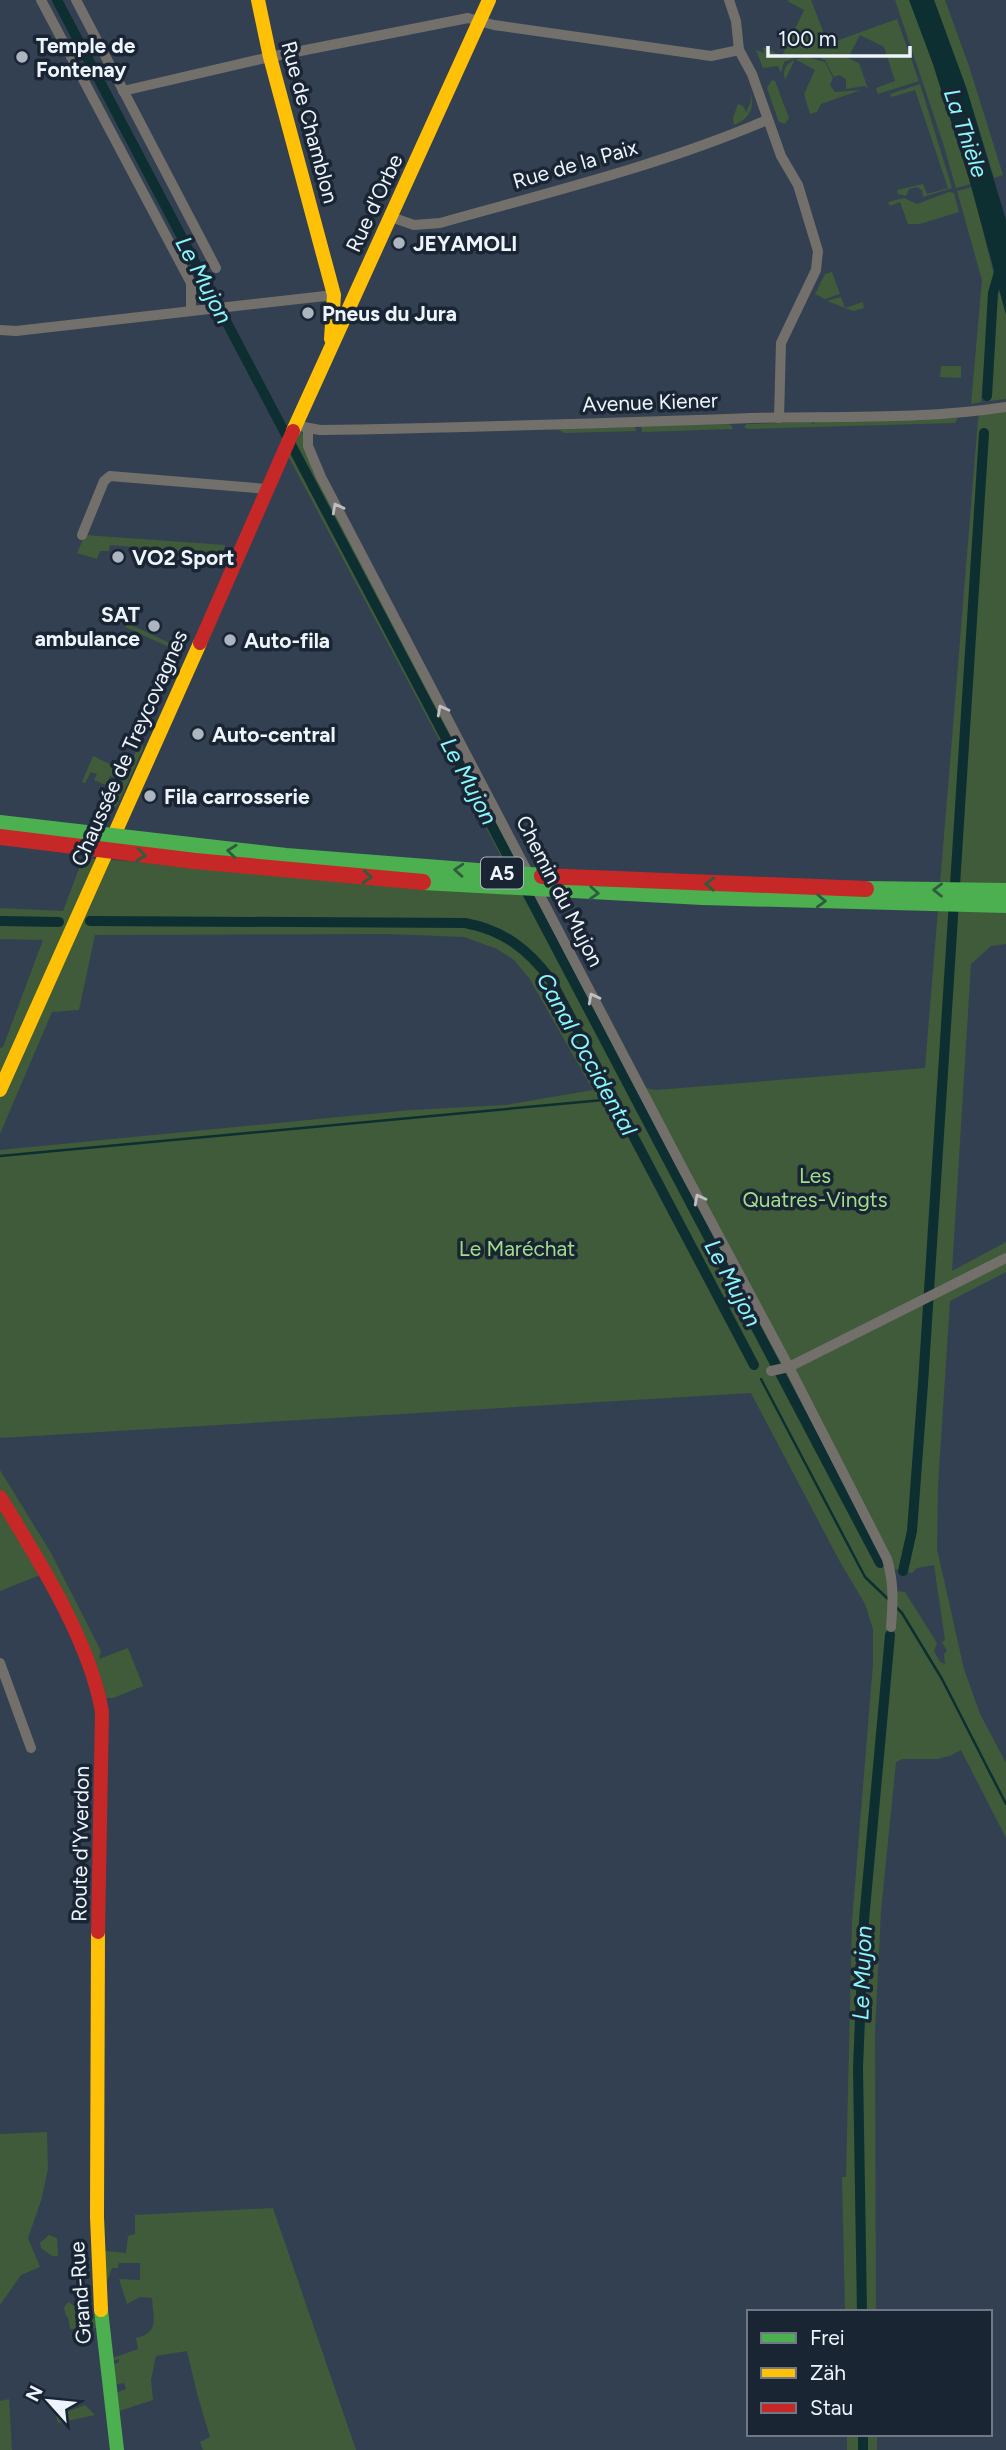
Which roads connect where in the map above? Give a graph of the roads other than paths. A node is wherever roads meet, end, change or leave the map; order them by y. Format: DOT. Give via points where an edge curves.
graph roads {
  1 [pos="41,0"];
  2 [pos="76,0"];
  3 [pos="258,0"];
  4 [pos="489,0"];
  5 [pos="729,0"];
  6 [pos="480,21"];
  7 [pos="739,50"];
  8 [pos="271,57"];
  9 [pos="122,91"];
  10 [pos="767,121"];
  11 [pos="391,217"];
  12 [pos="216,268"];
  13 [pos="360,283"];
  14 [pos="334,295"];
  15 [pos="347,309"];
  16 [pos="191,311"];
  17 [pos="0,330"];
  18 [pos="330,349"];
  19 [pos="1006,407"];
  20 [pos="779,418"];
  21 [pos="299,427"];
  22 [pos="267,489"];
  23 [pos="82,535"];
  24 [pos="0,823"];
  25 [pos="0,837"];
  26 [pos="1006,891"];
  27 [pos="1006,905"];
  28 [pos="0,1090"];
  29 [pos="1006,1258"];
  30 [pos="789,1367"];
  31 [pos="771,1371"];
  32 [pos="0,1497"];
  33 [pos="891,1627"];
  34 [pos="0,1662"];
  35 [pos="32,1748"];
  36 [pos="97,2217"];
  37 [pos="117,2450"];
  1 -- 16 [label="street" via="191,283"];
  2 -- 9 [label="street"];
  3 -- 8 [label="main road, Rue de Chamblon"];
  4 -- 6 [label="main road, Rue d'Orbe"];
  5 -- 7 [label="street"];
  6 -- 7 [label="street" via="711,56"];
  6 -- 8 [label="street" via="460,19"];
  6 -- 11 [label="main road, Rue d'Orbe"];
  7 -- 10 [label="street"];
  8 -- 9 [label="street"];
  8 -- 14 [label="main road, Rue de Chamblon"];
  9 -- 12 [label="street"];
  10 -- 11 [label="street, Rue de la Paix" via="621,172 440,223 414,225"];
  10 -- 20 [label="street" via="798,185 818,251 816,270 781,343"];
  11 -- 13 [label="main road, Rue d'Orbe"];
  13 -- 14 [label="main road"];
  13 -- 15 [label="main road, Rue d'Orbe"];
  14 -- 15 [label="main road, Rue de Chamblon"];
  14 -- 16 [label="street"];
  14 -- 18 [label="main road, Rue de Chamblon"];
  15 -- 18 [label="main road, Rue d'Orbe"];
  16 -- 17 [label="street"];
  18 -- 21 [label="main road, Rue d'Orbe"];
  19 -- 20 [label="street, Avenue Kiener" via="956,414"];
  20 -- 21 [label="street, Avenue Kiener" via="458,428"];
  21 -- 22 [label="main road, Chaussée de Treycovagnes"];
  30 -- 21 [label="street, Chemin du Mujon, one-way" via="321,477"];
  22 -- 23 [label="street" via="110,476"];
  22 -- 28 [label="main road, Chaussée de Treycovagnes"];
  26 -- 24 [label="main road, A5, one-way, bridge" via="513,874 260,854"];
  25 -- 27 [label="main road, A5, one-way, bridge" via="234,865 519,889"];
  29 -- 30 [label="street"];
  30 -- 31 [label="street"];
  30 -- 33 [label="street, Chemin du Mujon" via="882,1549 893,1579"];
  32 -- 36 [label="main road, Route d'Yverdon" via="83,1648 103,1712"];
  34 -- 35 [label="street"];
  36 -- 37 [label="main road, Grand-Rue" via="101,2316"];
}
